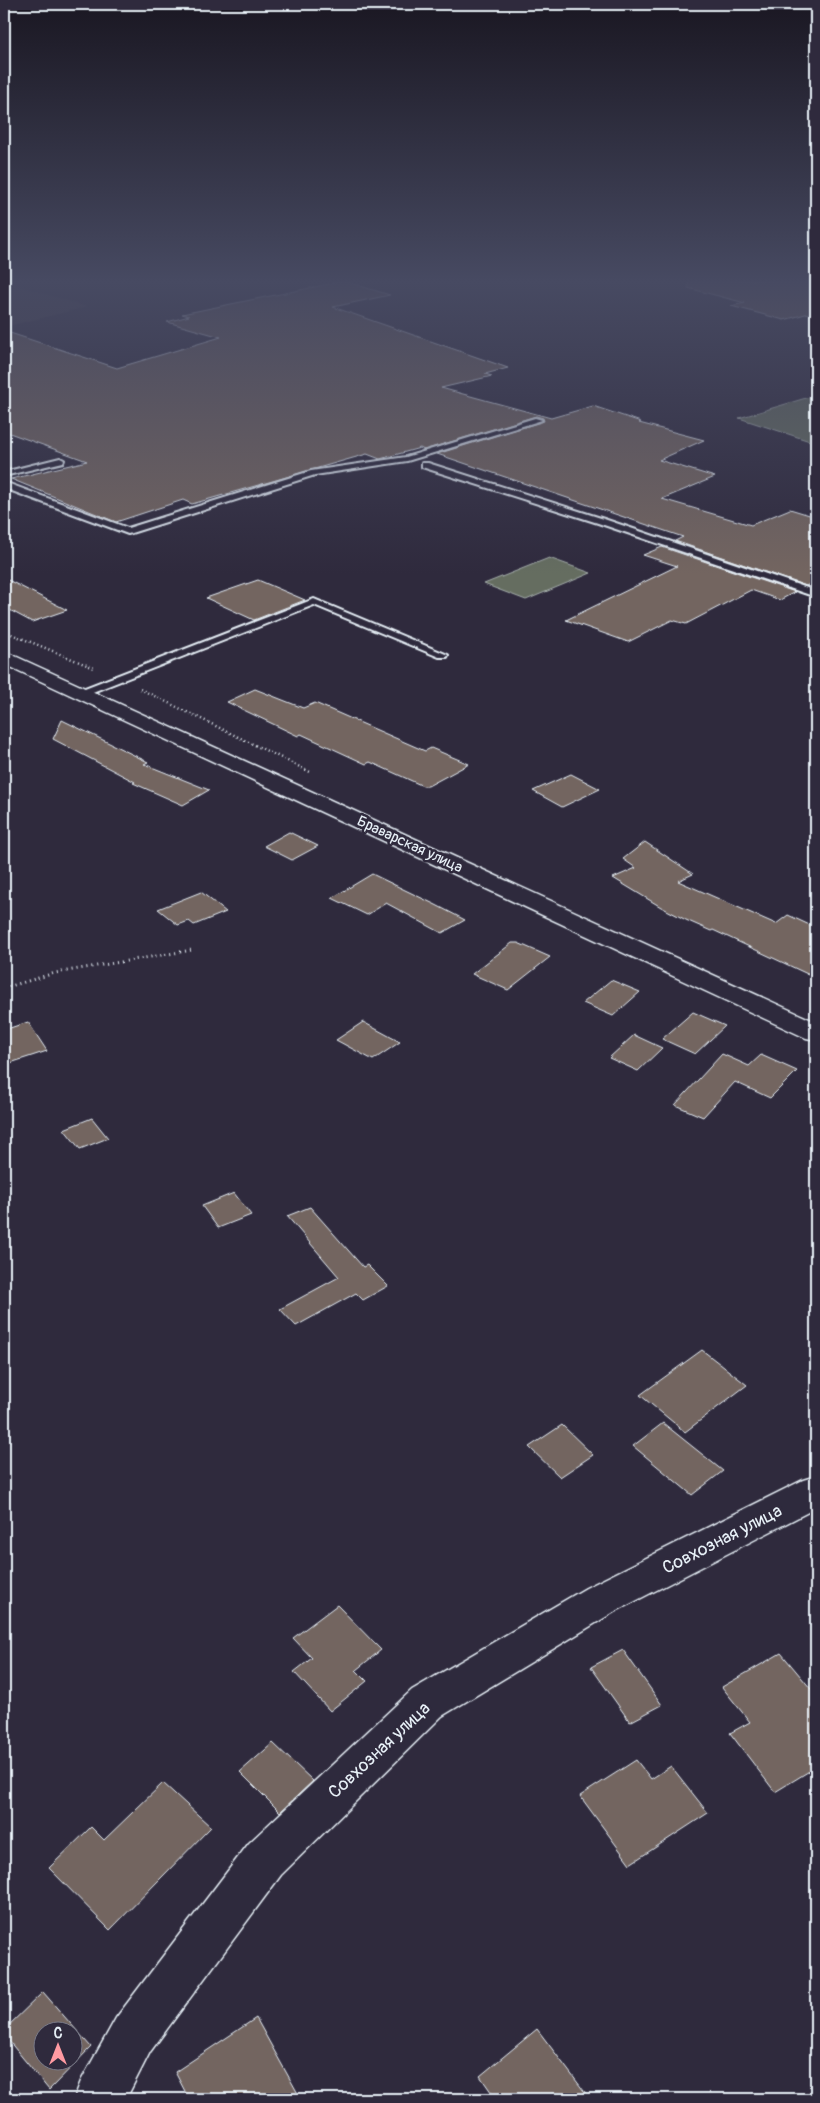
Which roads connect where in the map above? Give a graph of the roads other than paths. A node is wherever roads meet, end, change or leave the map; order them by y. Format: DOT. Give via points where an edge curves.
graph roads {
  1 [pos="538,420"];
  2 [pos="60,460"];
  3 [pos="426,465"];
  4 [pos="4,474"];
  5 [pos="4,485"];
  6 [pos="816,594"];
  7 [pos="443,655"];
  8 [pos="4,657"];
  9 [pos="82,693"];
  10 [pos="816,1032"];
  11 [pos="816,1491"];
  12 [pos="99,2099"];
  1 -- 5 [label="lane" via="407,460 314,474 128,532"];
  2 -- 4 [label="lane"];
  3 -- 6 [label="lane"];
  7 -- 9 [label="lane" via="314,602"];
  8 -- 9 [label="main road, Браварская улица"];
  9 -- 10 [label="main road, Браварская улица"];
  11 -- 12 [label="main road, Совхозная улица" via="600,1600 427,1703 265,1859 133,2035"];
}
